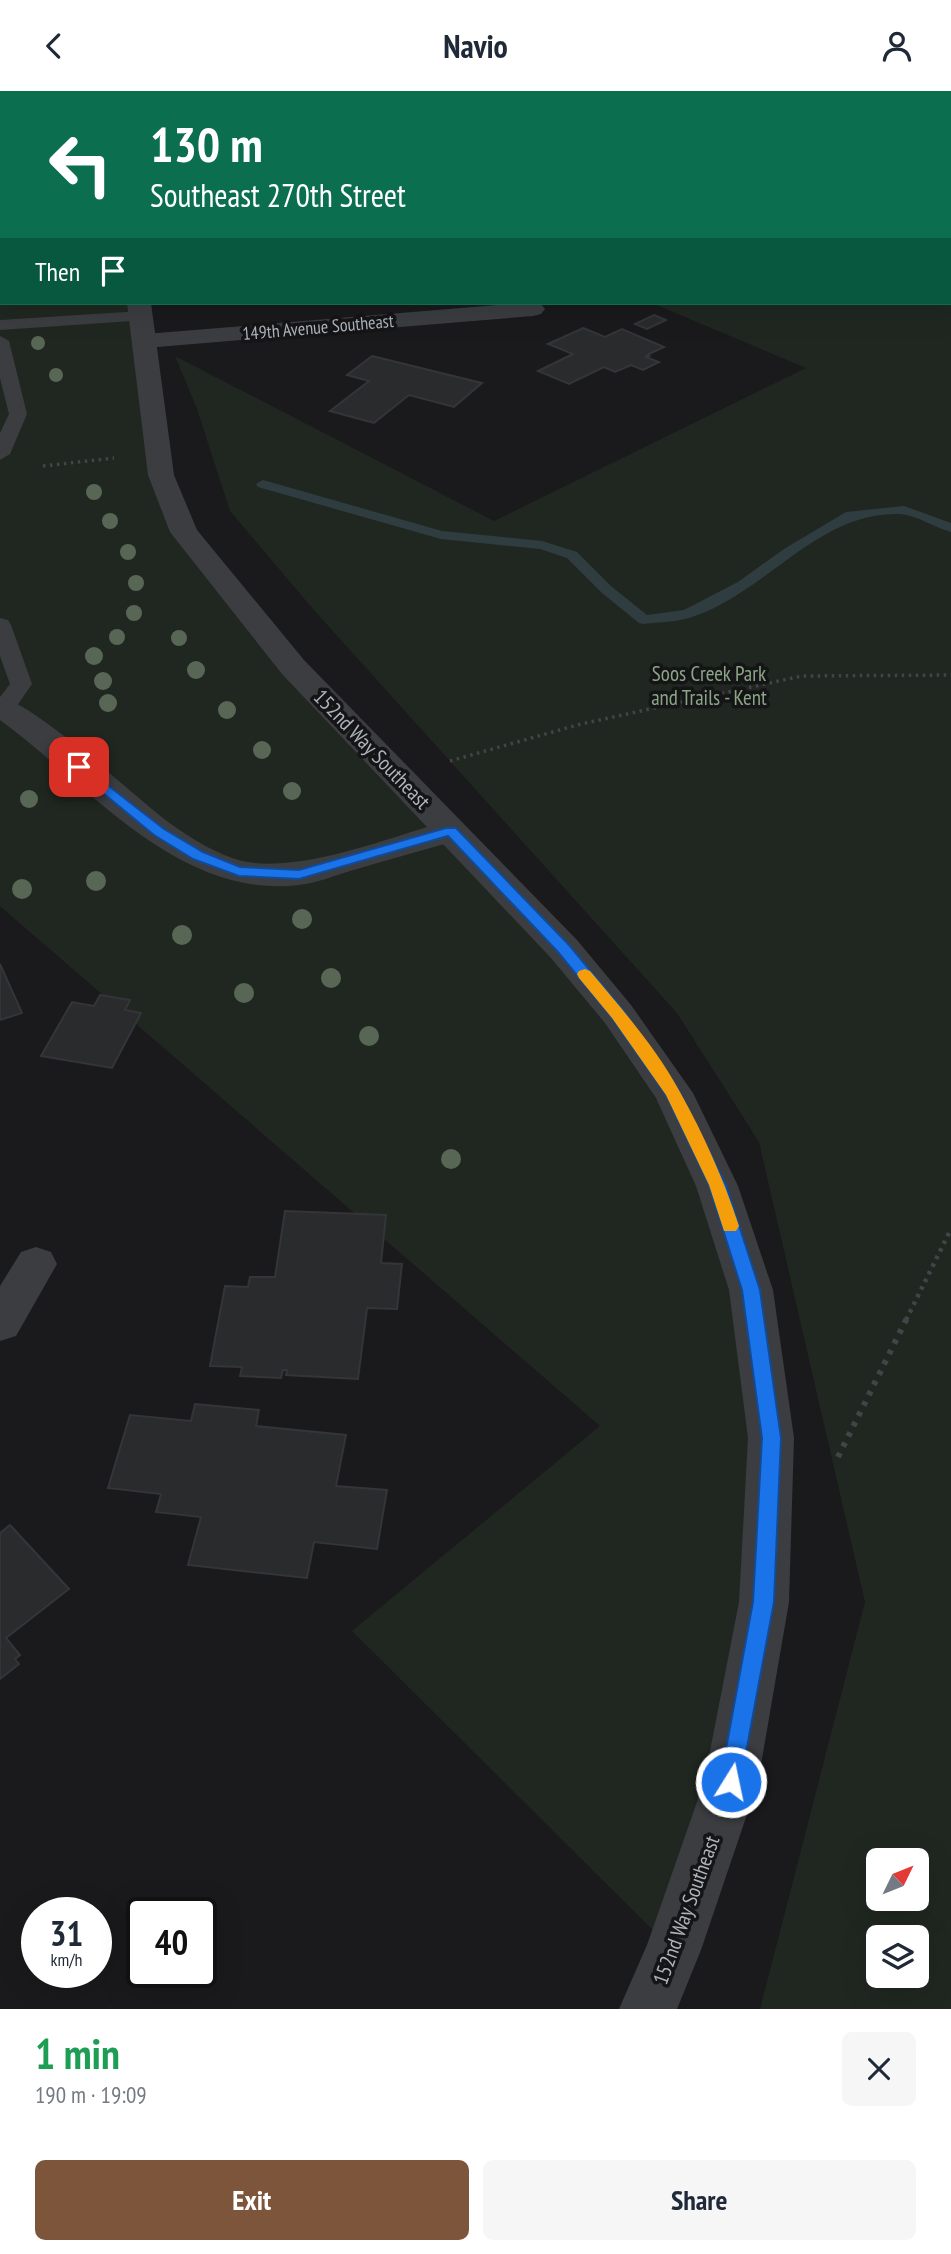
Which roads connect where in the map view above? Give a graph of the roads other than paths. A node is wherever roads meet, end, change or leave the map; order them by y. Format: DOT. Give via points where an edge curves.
graph roads {
  1 [pos="533,309"];
  2 [pos="142,320"];
  3 [pos="0,325"];
  4 [pos="0,341"];
  5 [pos="0,454"];
  6 [pos="0,625"];
  7 [pos="2,708"];
  8 [pos="451,831"];
  9 [pos="36,1265"];
  10 [pos="0,1323"];
  11 [pos="648,2009"];
  1 -- 2 [label="street, 149th Avenue Southeast"];
  2 -- 3 [label="lane"];
  2 -- 8 [label="street, 152nd Way Southeast" via="161,475 184,532 293,667"];
  4 -- 5 [label="lane" via="18,414"];
  6 -- 7 [label="lane" via="20,684"];
  7 -- 8 [label="street" via="159,832 198,856 239,872 299,874"];
  8 -- 11 [label="street, 152nd Way Southeast" via="564,949 618,1014 673,1093 717,1185 751,1290 771,1438 764,1602 731,1782"];
  9 -- 10 [label="street"];
}
